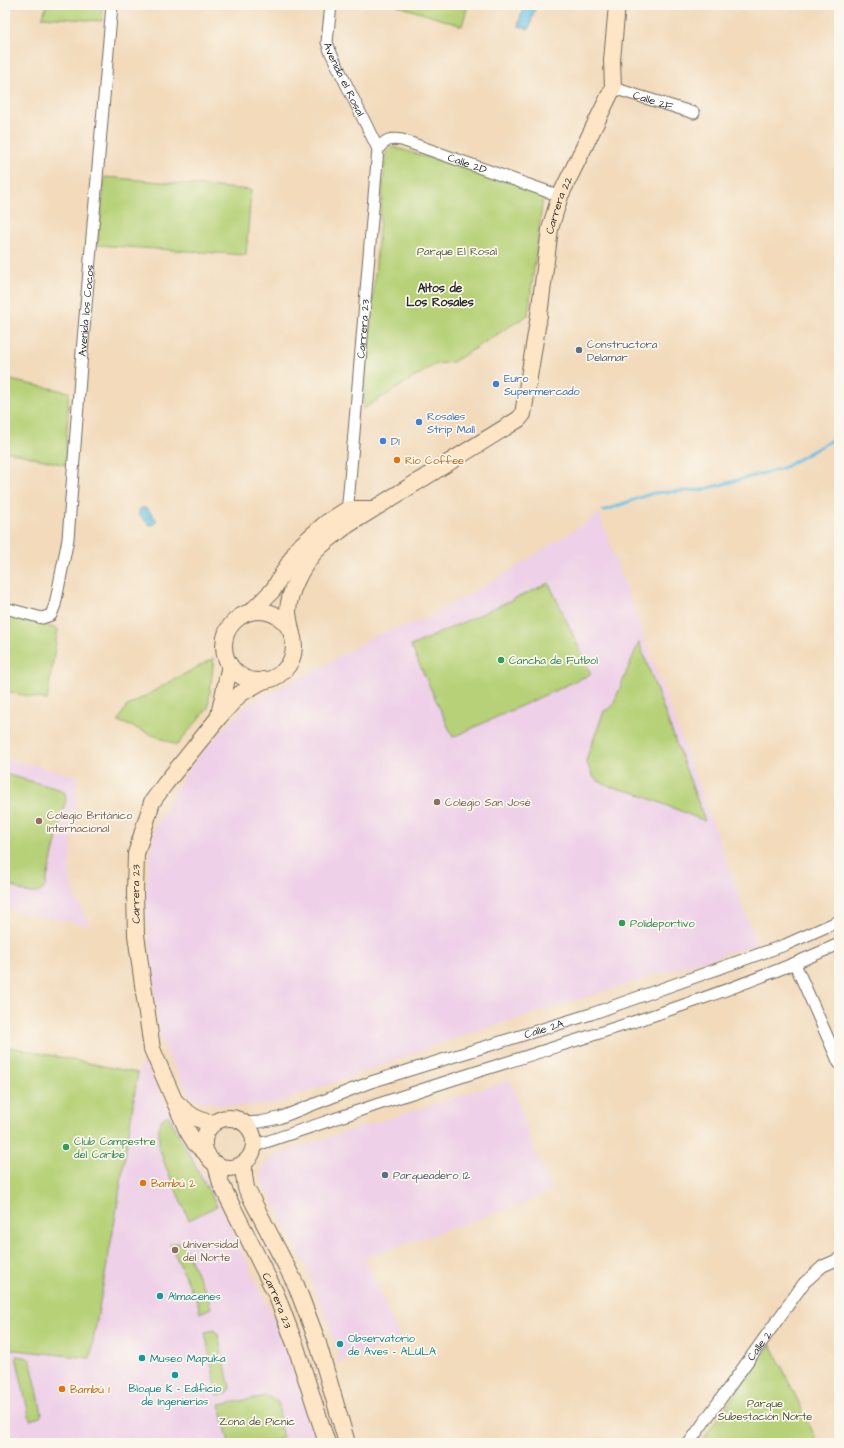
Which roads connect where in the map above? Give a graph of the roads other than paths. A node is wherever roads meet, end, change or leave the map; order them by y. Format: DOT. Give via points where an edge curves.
graph roads {
  1 [pos="112,5"];
  2 [pos="331,5"];
  3 [pos="617,5"];
  4 [pos="613,88"];
  5 [pos="694,113"];
  6 [pos="378,149"];
  7 [pos="560,196"];
  8 [pos="348,509"];
  9 [pos="373,509"];
  10 [pos="346,526"];
  11 [pos="5,608"];
  12 [pos="252,611"];
  13 [pos="292,635"];
  14 [pos="230,665"];
  15 [pos="264,680"];
  16 [pos="219,717"];
  17 [pos="839,921"];
  18 [pos="839,944"];
  19 [pos="795,964"];
  20 [pos="839,1063"];
  21 [pos="172,1098"];
  22 [pos="244,1123"];
  23 [pos="213,1124"];
  24 [pos="254,1146"];
  25 [pos="212,1159"];
  26 [pos="244,1163"];
  27 [pos="839,1259"];
  28 [pos="327,1443"];
  29 [pos="347,1443"];
  30 [pos="689,1443"];
  1 -- 11 [label="street, Avenida los Cocos" via="68,539 55,604 50,615 42,618"];
  2 -- 6 [label="street, Avenida el Rosal" via="327,42"];
  3 -- 4 [label="street, Carrera 22" via="612,60"];
  4 -- 5 [label="street, Calle 2F"];
  4 -- 7 [label="street, Carrera 22"];
  6 -- 7 [label="street, Calle 2D" via="384,141 402,140"];
  6 -- 8 [label="street, Carrera 23"];
  7 -- 9 [label="street, Carrera 22" via="550,229 523,414 519,419"];
  8 -- 9 [label="street"];
  8 -- 10 [label="street, Carrera 23"];
  8 -- 12 [label="street" via="326,523 298,548 273,590"];
  9 -- 10 [label="street"];
  10 -- 13 [label="street" via="313,555 293,588 288,611"];
  12 -- 13 [label="street" via="272,613 281,618"];
  12 -- 14 [label="street" via="237,619 227,632 224,649"];
  13 -- 15 [label="street" via="292,659 276,676"];
  14 -- 15 [label="street" via="245,678"];
  14 -- 16 [label="street, Carrera 23"];
  15 -- 16 [label="street, Carrera 23" via="240,694"];
  16 -- 21 [label="street, Carrera 23" via="152,802 136,854 136,935 149,1039 155,1060"];
  17 -- 22 [label="street, Calle 2A" via="785,945 591,1014 371,1082 279,1118"];
  18 -- 19 [label="street, Calle 2A"];
  19 -- 20 [label="street"];
  19 -- 24 [label="street, Calle 2A" via="664,1013"];
  21 -- 23 [label="street, Carrera 23" via="200,1121"];
  21 -- 25 [label="street, Carrera 23" via="195,1143"];
  22 -- 23 [label="street" via="225,1118"];
  22 -- 24 [label="street" via="251,1130"];
  23 -- 25 [label="street" via="208,1129 205,1142"];
  24 -- 26 [label="street"];
  25 -- 26 [label="street" via="222,1166 234,1167"];
  25 -- 28 [label="street, Carrera 23" via="221,1184 276,1294"];
  26 -- 29 [label="street, Carrera 23" via="246,1188 296,1285 316,1340"];
  27 -- 30 [label="street, Calle 2" via="823,1266 804,1282"];
}
